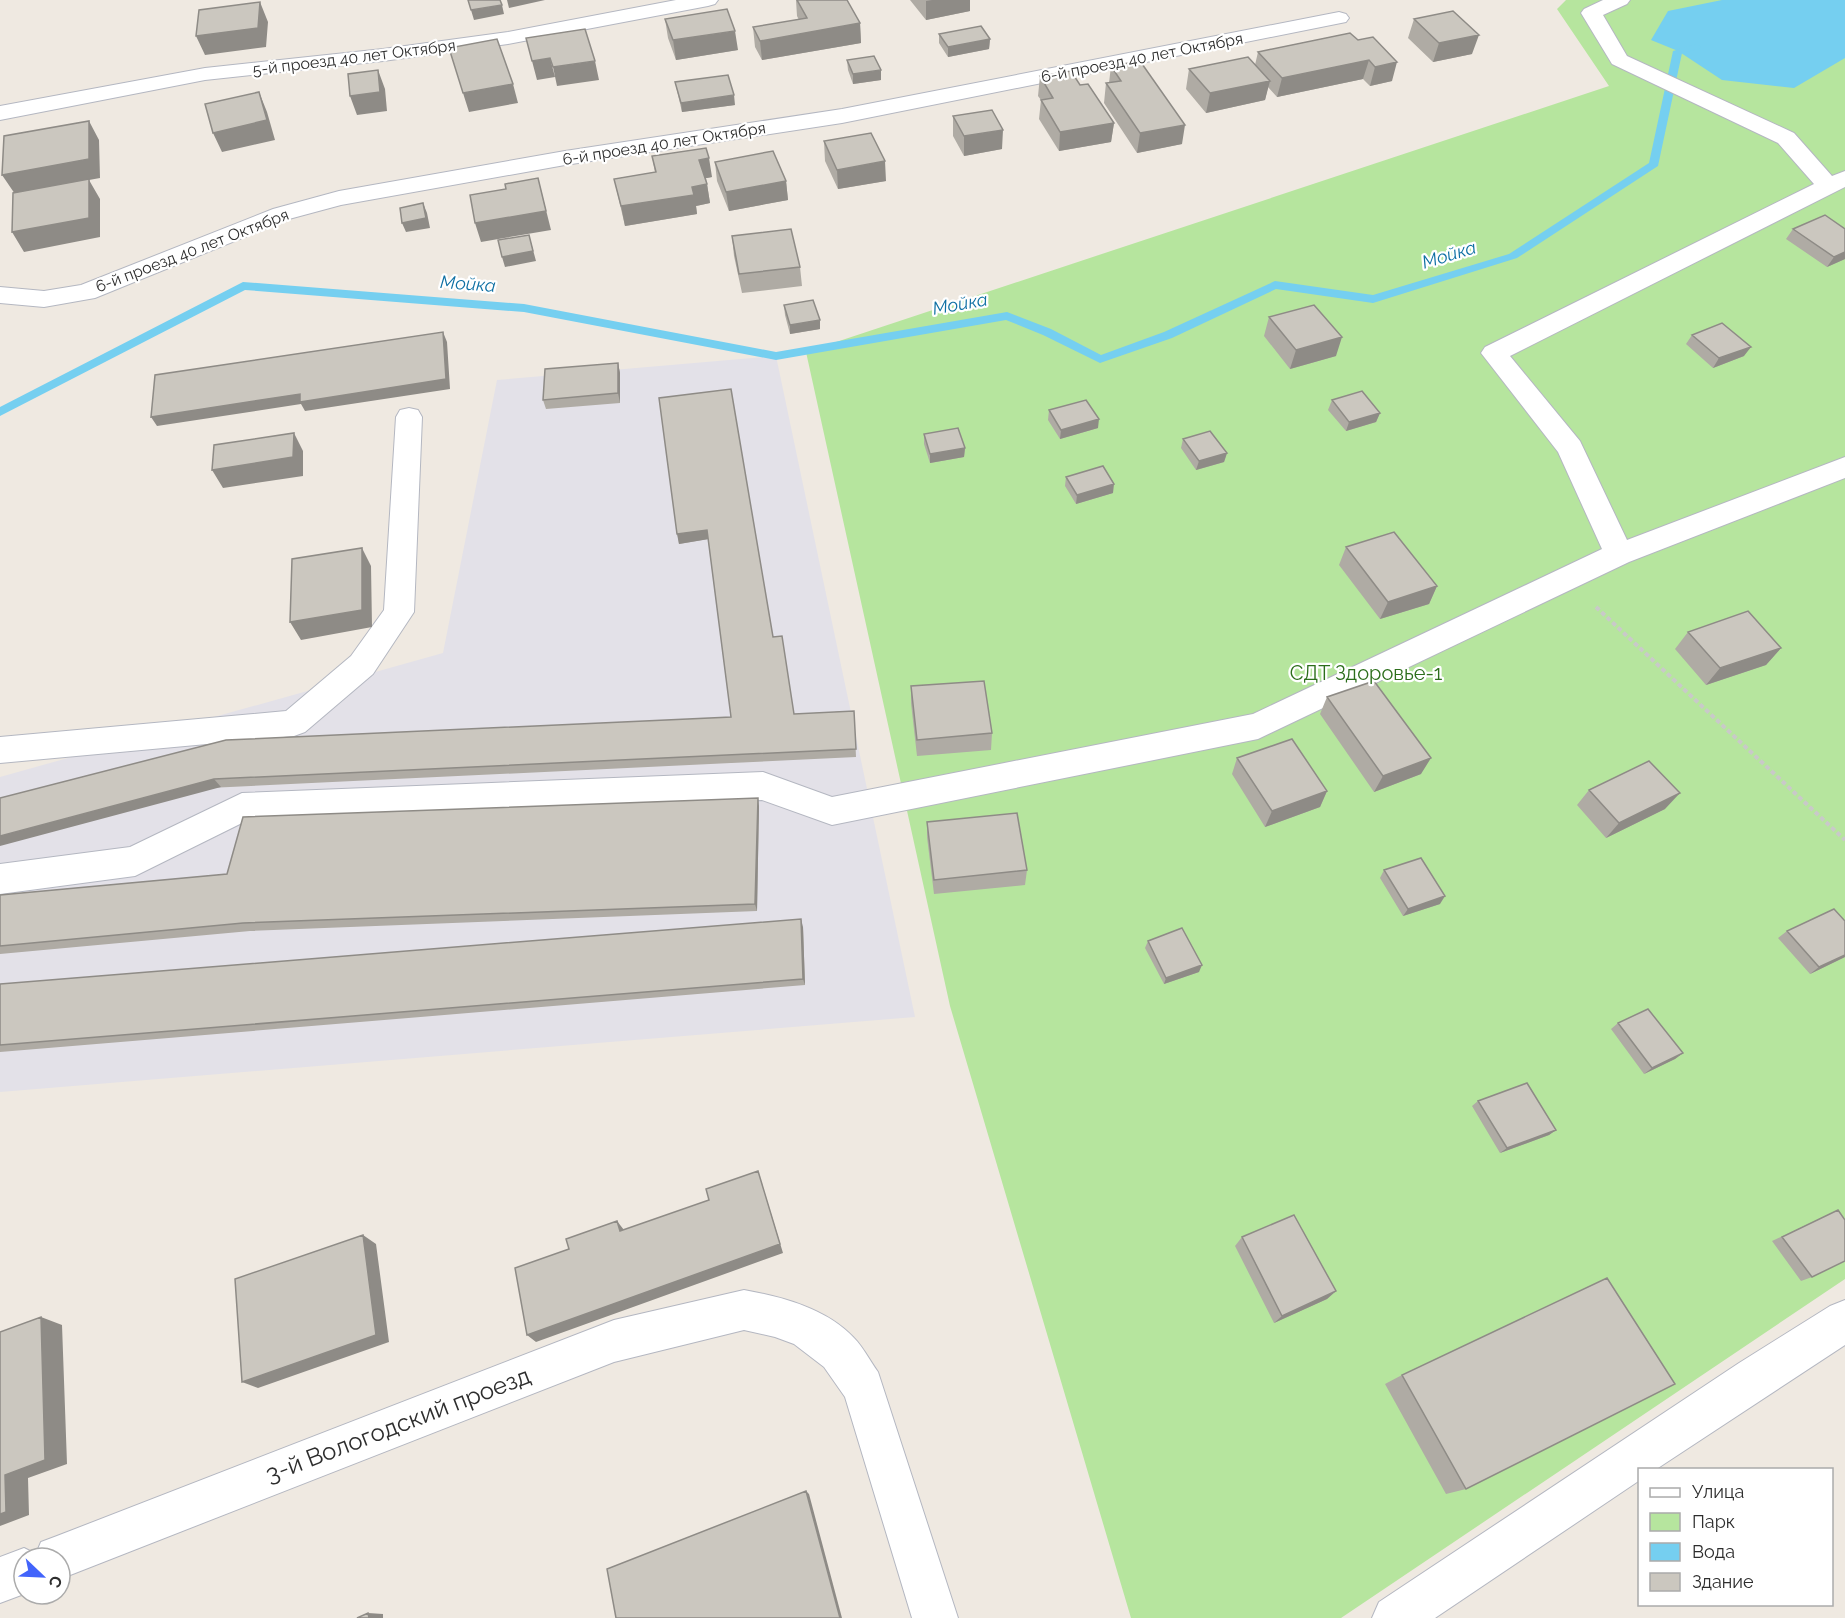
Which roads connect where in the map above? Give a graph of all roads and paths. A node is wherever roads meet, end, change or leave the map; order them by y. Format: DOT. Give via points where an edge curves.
graph roads {
  1 [pos="708,0"];
  2 [pos="1620,0"];
  3 [pos="1339,18"];
  4 [pos="0,113"];
  5 [pos="1837,182"];
  6 [pos="0,295"];
  7 [pos="409,417"];
  8 [pos="1845,467"];
  9 [pos="1619,554"];
  10 [pos="1566,579"];
  11 [pos="0,750"];
  12 [pos="1845,840"];
  13 [pos="0,879"];
  14 [pos="1845,1321"];
  15 [pos="72,1552"];
  16 [pos="935,1618"];
  17 [pos="1395,1618"];
  1 -- 4 [label="street, 5-й проезд 40 лет Октября" via="508,38 206,74"];
  2 -- 5 [label="street" via="1591,13 1619,60 1786,138"];
  3 -- 6 [label="street, 6-й проезд 40 лет Октября" via="842,116 565,158 339,198 281,214 86,292 44,299"];
  5 -- 9 [label="street" via="1494,353 1570,448"];
  7 -- 11 [label="street" via="399,612 362,665 294,723"];
  8 -- 9 [label="street"];
  9 -- 10 [label="street"];
  10 -- 12 [label="path"];
  10 -- 13 [label="street" via="1258,726 831,811 763,786 242,807 135,861"];
  14 -- 17 [label="street"];
  15 -- 16 [label="street, 3-й Вологодский проезд" via="614,1341 744,1310 807,1328 839,1352 864,1388"];
}
